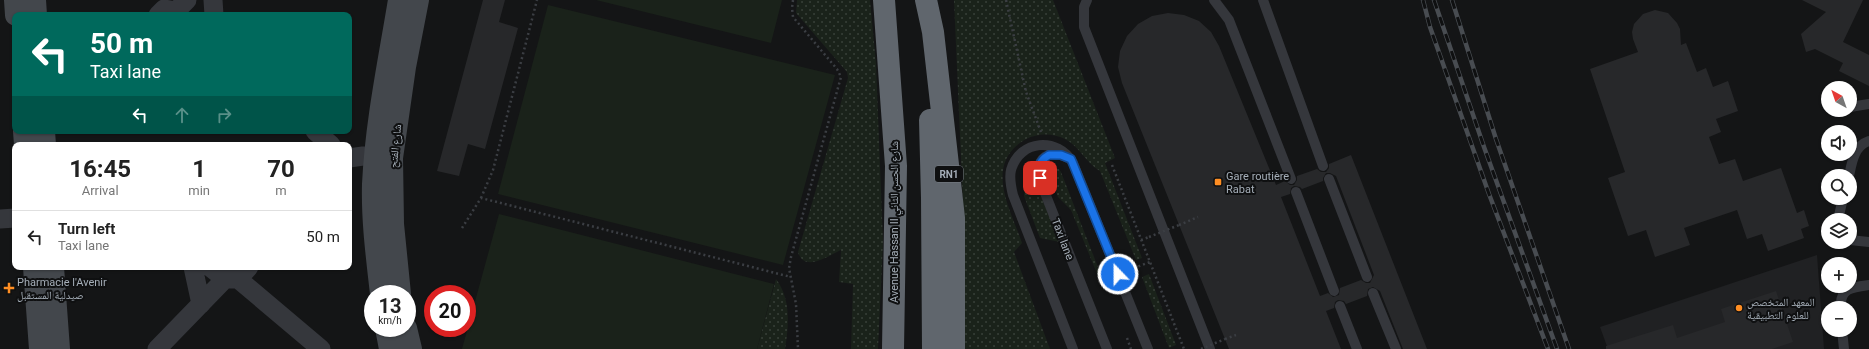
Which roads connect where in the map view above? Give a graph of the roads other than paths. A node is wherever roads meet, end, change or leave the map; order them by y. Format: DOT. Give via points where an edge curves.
graph roads {
  1 [pos="15,0"];
  2 [pos="35,0"];
  3 [pos="213,0"];
  4 [pos="399,0"];
  5 [pos="418,0"];
  6 [pos="884,0"];
  7 [pos="922,0"];
  8 [pos="926,0"];
  9 [pos="1214,0"];
  10 [pos="1263,0"];
  11 [pos="1085,2"];
  12 [pos="16,12"];
  13 [pos="36,12"];
  14 [pos="214,12"];
  15 [pos="403,28"];
  16 [pos="1869,104"];
  17 [pos="1857,107"];
  18 [pos="318,134"];
  19 [pos="1869,141"];
  20 [pos="328,142"];
  21 [pos="384,157"];
  22 [pos="352,158"];
  23 [pos="1071,159"];
  24 [pos="1323,166"];
  25 [pos="1851,169"];
  26 [pos="1291,179"];
  27 [pos="1328,179"];
  28 [pos="1296,192"];
  29 [pos="12,218"];
  30 [pos="0,219"];
  31 [pos="1857,241"];
  32 [pos="1869,242"];
  33 [pos="34,270"];
  34 [pos="53,270"];
  35 [pos="194,270"];
  36 [pos="220,270"];
  37 [pos="237,275"];
  38 [pos="1367,277"];
  39 [pos="380,285"];
  40 [pos="399,285"];
  41 [pos="1869,285"];
  42 [pos="1334,291"];
  43 [pos="1373,293"];
  44 [pos="1840,301"];
  45 [pos="201,304"];
  46 [pos="1340,306"];
  47 [pos="388,337"];
  48 [pos="408,337"];
  49 [pos="1843,337"];
  50 [pos="40,349"];
  51 [pos="59,349"];
  52 [pos="157,349"];
  53 [pos="321,349"];
  54 [pos="390,349"];
  55 [pos="411,349"];
  56 [pos="893,349"];
  57 [pos="933,349"];
  58 [pos="954,349"];
  59 [pos="1072,349"];
  60 [pos="1106,349"];
  61 [pos="1148,349"];
  62 [pos="1210,349"];
  63 [pos="1357,349"];
  64 [pos="1396,349"];
  65 [pos="1844,349"];
  1 -- 12 [label="street"];
  2 -- 13 [label="street"];
  3 -- 14 [label="street"];
  4 -- 15 [label="street, شارع الفتح"];
  5 -- 15 [label="street, شارع الفتح"];
  6 -- 56 [label="highway, Avenue Hassan II شارع الحسن الثاني" via="896,166"];
  7 -- 57 [label="highway, RN1" via="922,38 930,135"];
  8 -- 58 [label="highway, RN1" via="933,32 954,218"];
  9 -- 26 [label="lane" via="1229,20"];
  10 -- 24 [label="lane"];
  11 -- 62 [label="lane" via="1084,27 1088,39"];
  15 -- 21 [label="street, شارع الفتح" via="381,107"];
  16 -- 17 [label="lane"];
  18 -- 20 [label="street"];
  19 -- 25 [label="lane" via="1856,152"];
  21 -- 22 [label="street"];
  21 -- 39 [label="street, شارع الفتح" via="373,185"];
  21 -- 40 [label="street, شارع الفتح"];
  23 -- 59 [label="lane" via="1057,147 1046,144 1034,146 1024,151 1017,159 1010,181 1020,217"];
  23 -- 60 [label="lane, Taxi lane" via="1061,155 1049,155 1040,163 1039,174"];
  23 -- 61 [label="lane"];
  27 -- 38 [label="lane"];
  28 -- 42 [label="lane"];
  29 -- 30 [label="street"];
  31 -- 32 [label="lane"];
  33 -- 50 [label="street"];
  34 -- 51 [label="street"];
  35 -- 45 [label="street"];
  36 -- 37 [label="street"];
  37 -- 45 [label="street"];
  37 -- 53 [label="street"];
  41 -- 44 [label="lane" via="1846,290"];
  43 -- 64 [label="lane"];
  45 -- 52 [label="street"];
  46 -- 63 [label="lane"];
  47 -- 54 [label="street"];
  48 -- 55 [label="street"];
  49 -- 65 [label="lane"];
}
